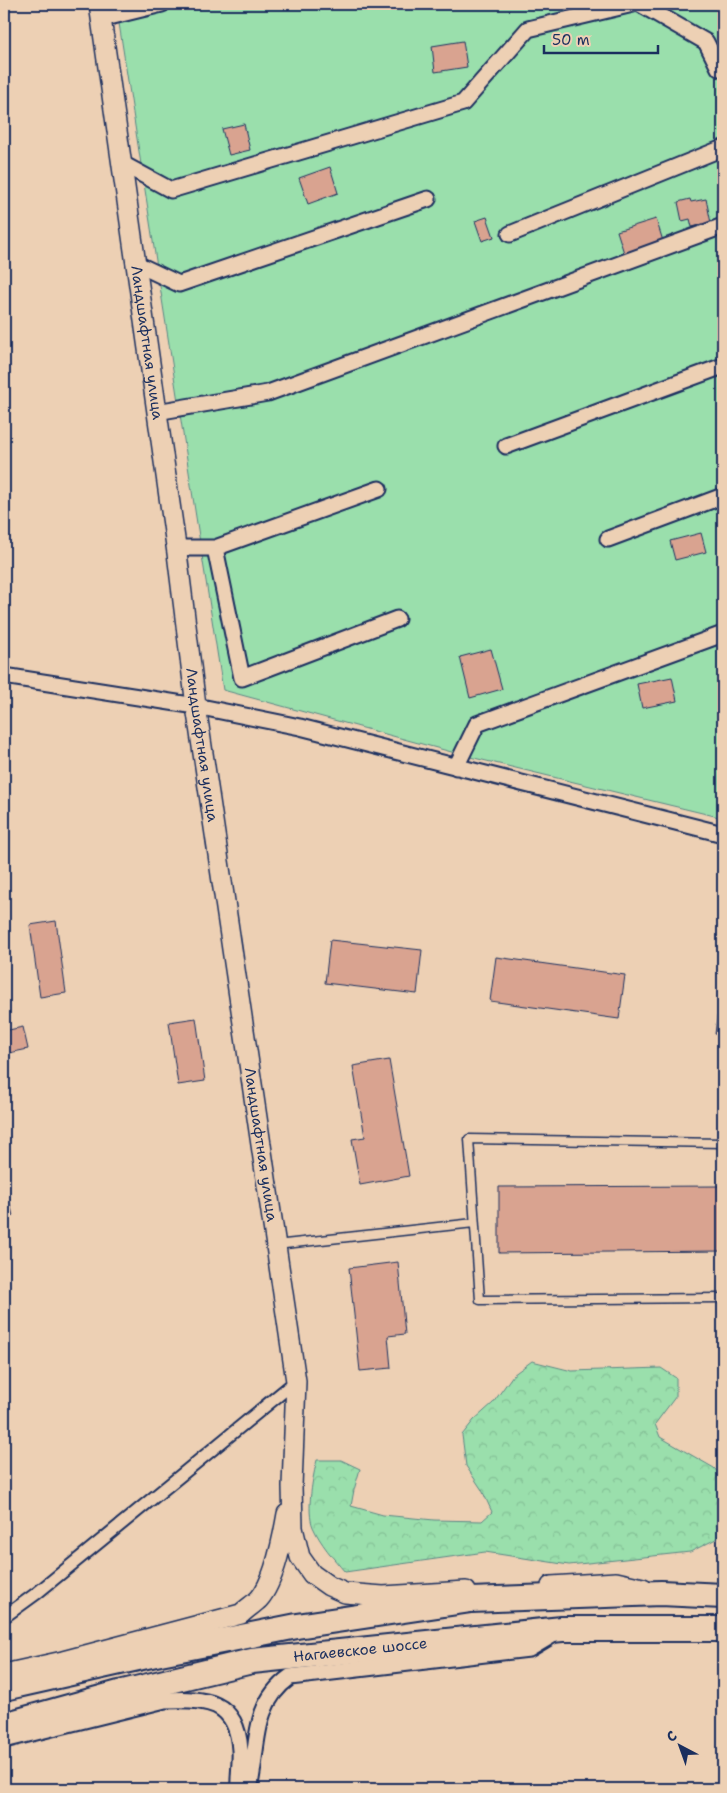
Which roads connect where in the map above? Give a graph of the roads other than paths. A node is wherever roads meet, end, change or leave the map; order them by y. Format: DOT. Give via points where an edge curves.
graph roads {
  1 [pos="162,4"];
  2 [pos="633,4"];
  3 [pos="640,4"];
  4 [pos="100,12"];
  5 [pos="723,67"];
  6 [pos="723,148"];
  7 [pos="121,164"];
  8 [pos="428,199"];
  9 [pos="723,226"];
  10 [pos="510,234"];
  11 [pos="135,263"];
  12 [pos="723,366"];
  13 [pos="156,412"];
  14 [pos="506,446"];
  15 [pos="379,489"];
  16 [pos="723,496"];
  17 [pos="608,539"];
  18 [pos="176,548"];
  19 [pos="215,548"];
  20 [pos="397,619"];
  21 [pos="723,634"];
  22 [pos="4,676"];
  23 [pos="196,706"];
  24 [pos="456,767"];
  25 [pos="723,834"];
  26 [pos="723,1143"];
  27 [pos="474,1223"];
  28 [pos="276,1245"];
  29 [pos="723,1298"];
  30 [pos="296,1381"];
  31 [pos="292,1486"];
  32 [pos="661,1593"];
  33 [pos="723,1596"];
  34 [pos="4,1617"];
  35 [pos="562,1629"];
  36 [pos="723,1629"];
  37 [pos="4,1674"];
  38 [pos="4,1688"];
  39 [pos="4,1725"];
  40 [pos="4,1740"];
  41 [pos="239,1789"];
  42 [pos="249,1789"];
  1 -- 4 [label="street"];
  2 -- 7 [label="street" via="528,29 463,103 171,190"];
  3 -- 5 [label="street" via="706,42 719,68"];
  4 -- 7 [label="street, Ландшафтная улица"];
  6 -- 10 [label="street"];
  7 -- 11 [label="street, Ландшафтная улица"];
  8 -- 11 [label="street" via="178,284"];
  9 -- 13 [label="street" via="268,393"];
  11 -- 13 [label="street, Ландшафтная улица"];
  12 -- 14 [label="street"];
  13 -- 18 [label="street, Ландшафтная улица"];
  15 -- 19 [label="street"];
  16 -- 17 [label="street"];
  18 -- 19 [label="street"];
  18 -- 23 [label="street, Ландшафтная улица"];
  19 -- 20 [label="street" via="242,678"];
  21 -- 24 [label="street" via="477,724"];
  22 -- 23 [label="street"];
  23 -- 24 [label="street" via="300,727"];
  23 -- 28 [label="street, Ландшафтная улица"];
  24 -- 25 [label="street"];
  26 -- 27 [label="lane" via="469,1139"];
  27 -- 28 [label="lane"];
  27 -- 29 [label="lane" via="480,1300"];
  28 -- 30 [label="street, Ландшафтная улица"];
  30 -- 31 [label="street, Ландшафтная улица"];
  30 -- 34 [label="street"];
  31 -- 32 [label="street" via="293,1528 300,1557 312,1574 345,1593 383,1596 616,1582"];
  31 -- 37 [label="street" via="271,1576 259,1598 241,1614"];
  32 -- 33 [label="main road, Нагаевское шоссе"];
  32 -- 38 [label="main road, Нагаевское шоссе" via="462,1602 297,1626"];
  35 -- 36 [label="main road, Нагаевское шоссе"];
  35 -- 39 [label="main road, Нагаевское шоссе" via="252,1661"];
  35 -- 42 [label="street" via="529,1649 290,1677 267,1700"];
  40 -- 41 [label="street" via="164,1700 209,1701 224,1710 236,1728 240,1750"];
}
